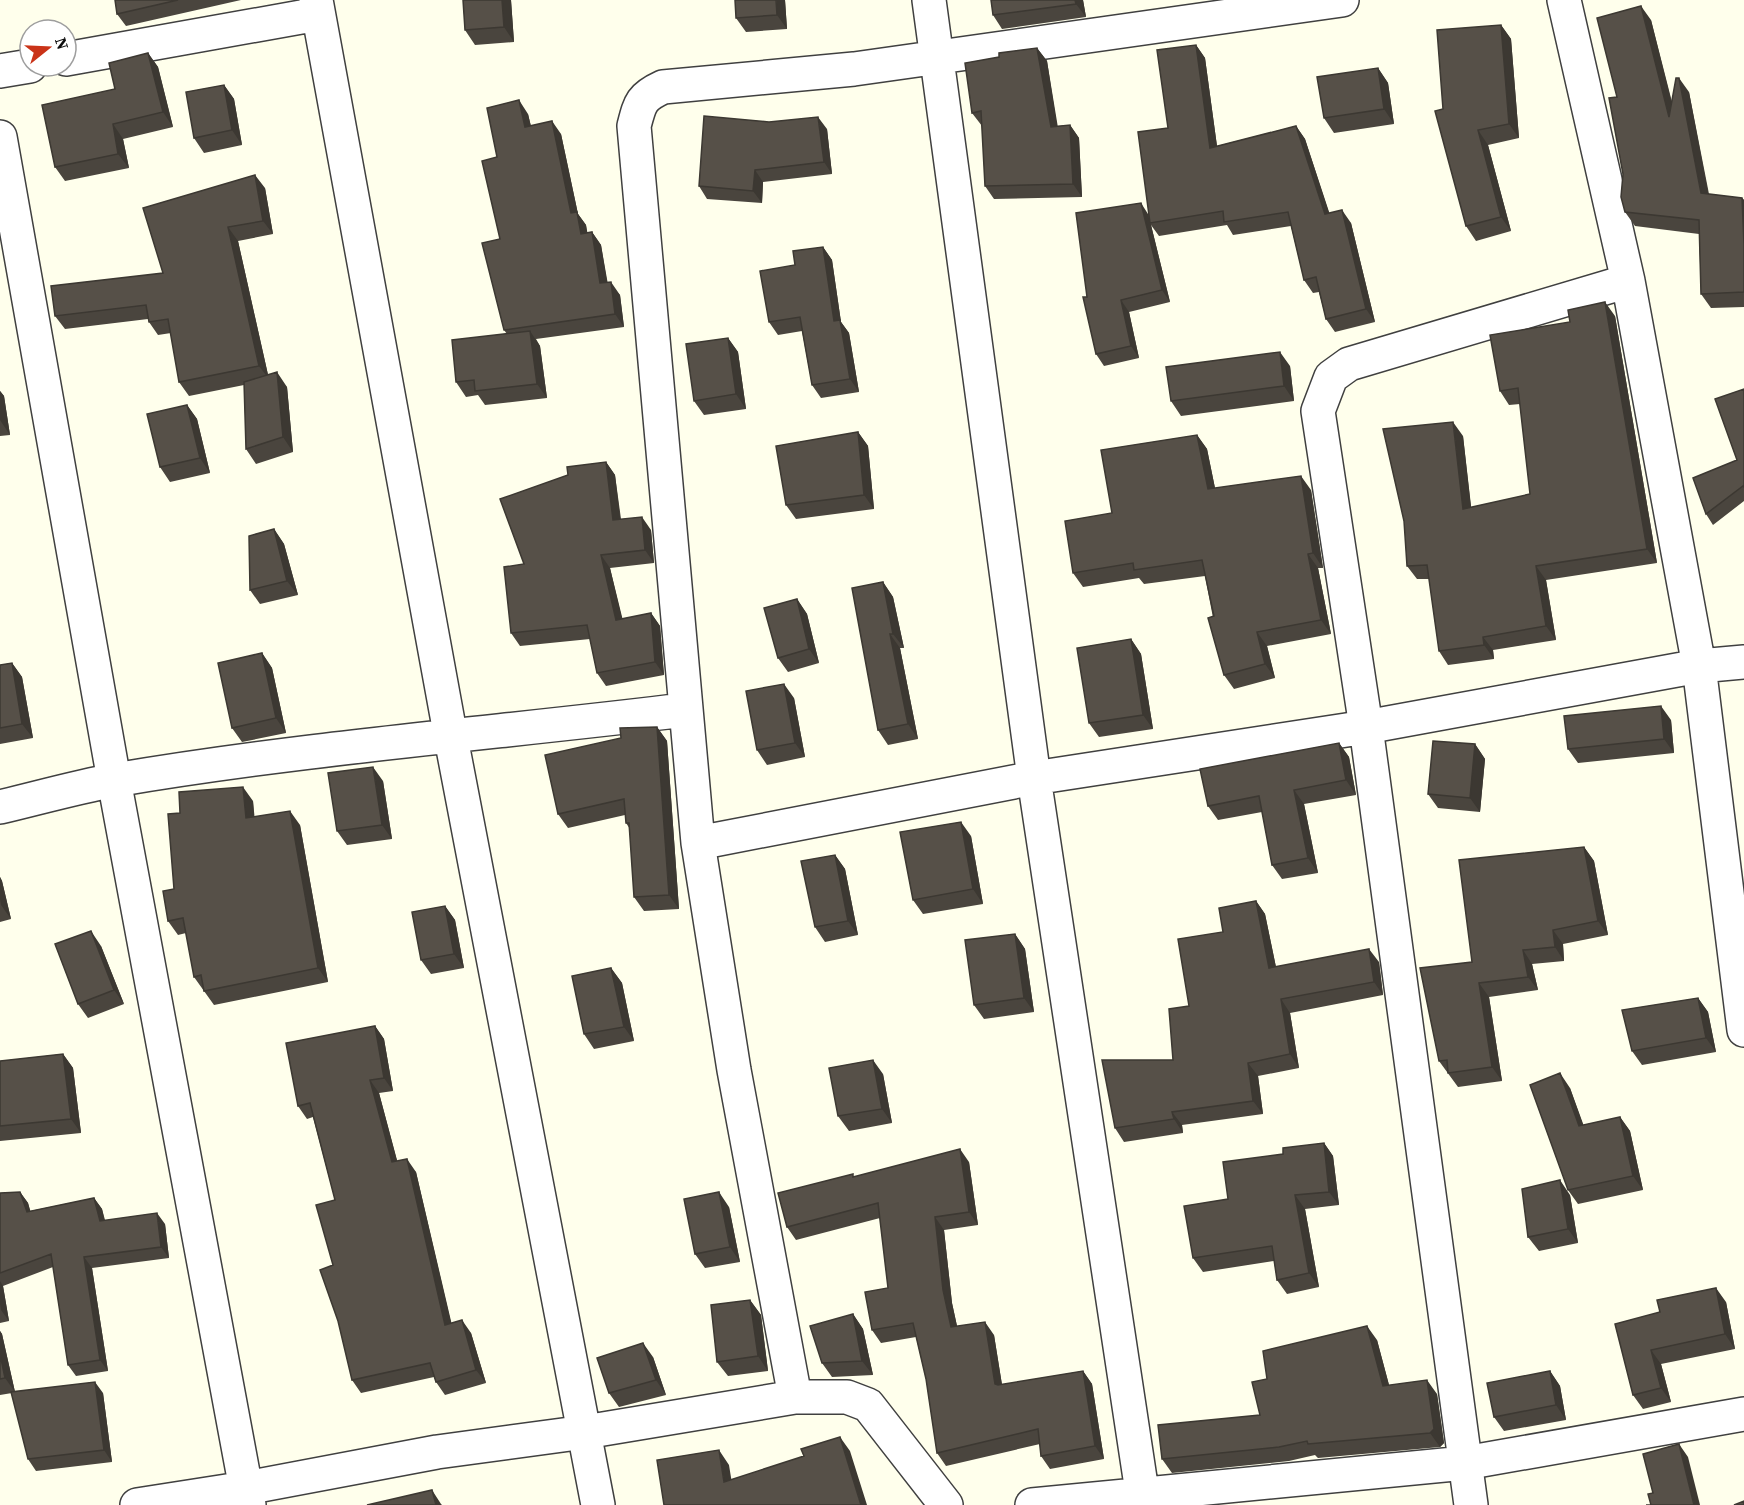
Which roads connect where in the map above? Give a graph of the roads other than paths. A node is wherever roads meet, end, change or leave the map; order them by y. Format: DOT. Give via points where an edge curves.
graph roads {
  1 [pos="929,0"];
  2 [pos="1342,0"];
  3 [pos="1564,0"];
  4 [pos="317,7"];
  5 [pos="78,57"];
  6 [pos="936,57"];
  7 [pos="18,68"];
  8 [pos="0,71"];
  9 [pos="0,137"];
  10 [pos="1628,281"];
  11 [pos="1744,662"];
  12 [pos="1699,666"];
  13 [pos="684,710"];
  14 [pos="1366,727"];
  15 [pos="451,738"];
  16 [pos="1034,778"];
  17 [pos="114,780"];
  18 [pos="0,807"];
  19 [pos="698,843"];
  20 [pos="1744,1030"];
  21 [pos="795,1397"];
  22 [pos="1744,1414"];
  23 [pos="585,1431"];
  24 [pos="1465,1463"];
  25 [pos="247,1496"];
  26 [pos="1143,1500"];
  27 [pos="137,1505"];
  28 [pos="598,1505"];
  29 [pos="946,1505"];
  30 [pos="1032,1505"];
  31 [pos="1471,1505"];
  1 -- 6 [label="street"];
  2 -- 6 [label="street"];
  3 -- 10 [label="street"];
  4 -- 5 [label="street"];
  4 -- 15 [label="street"];
  6 -- 13 [label="street" via="663,87 646,94 639,108 634,126"];
  6 -- 16 [label="street"];
  7 -- 8 [label="street"];
  9 -- 17 [label="street"];
  10 -- 12 [label="street"];
  10 -- 14 [label="street" via="1349,364 1331,377 1318,411"];
  11 -- 12 [label="street"];
  12 -- 14 [label="street"];
  12 -- 20 [label="street"];
  13 -- 15 [label="street"];
  13 -- 19 [label="street"];
  14 -- 16 [label="street"];
  14 -- 24 [label="street"];
  15 -- 17 [label="street" via="350,747"];
  15 -- 23 [label="street"];
  16 -- 19 [label="street"];
  16 -- 26 [label="street"];
  17 -- 18 [label="street"];
  17 -- 25 [label="street"];
  19 -- 21 [label="street" via="734,1070"];
  21 -- 23 [label="street"];
  21 -- 29 [label="street" via="847,1397 868,1405"];
  22 -- 24 [label="street"];
  23 -- 25 [label="street" via="437,1452"];
  23 -- 28 [label="street"];
  24 -- 26 [label="street"];
  24 -- 31 [label="street"];
  25 -- 27 [label="street"];
  26 -- 30 [label="street"];
}
